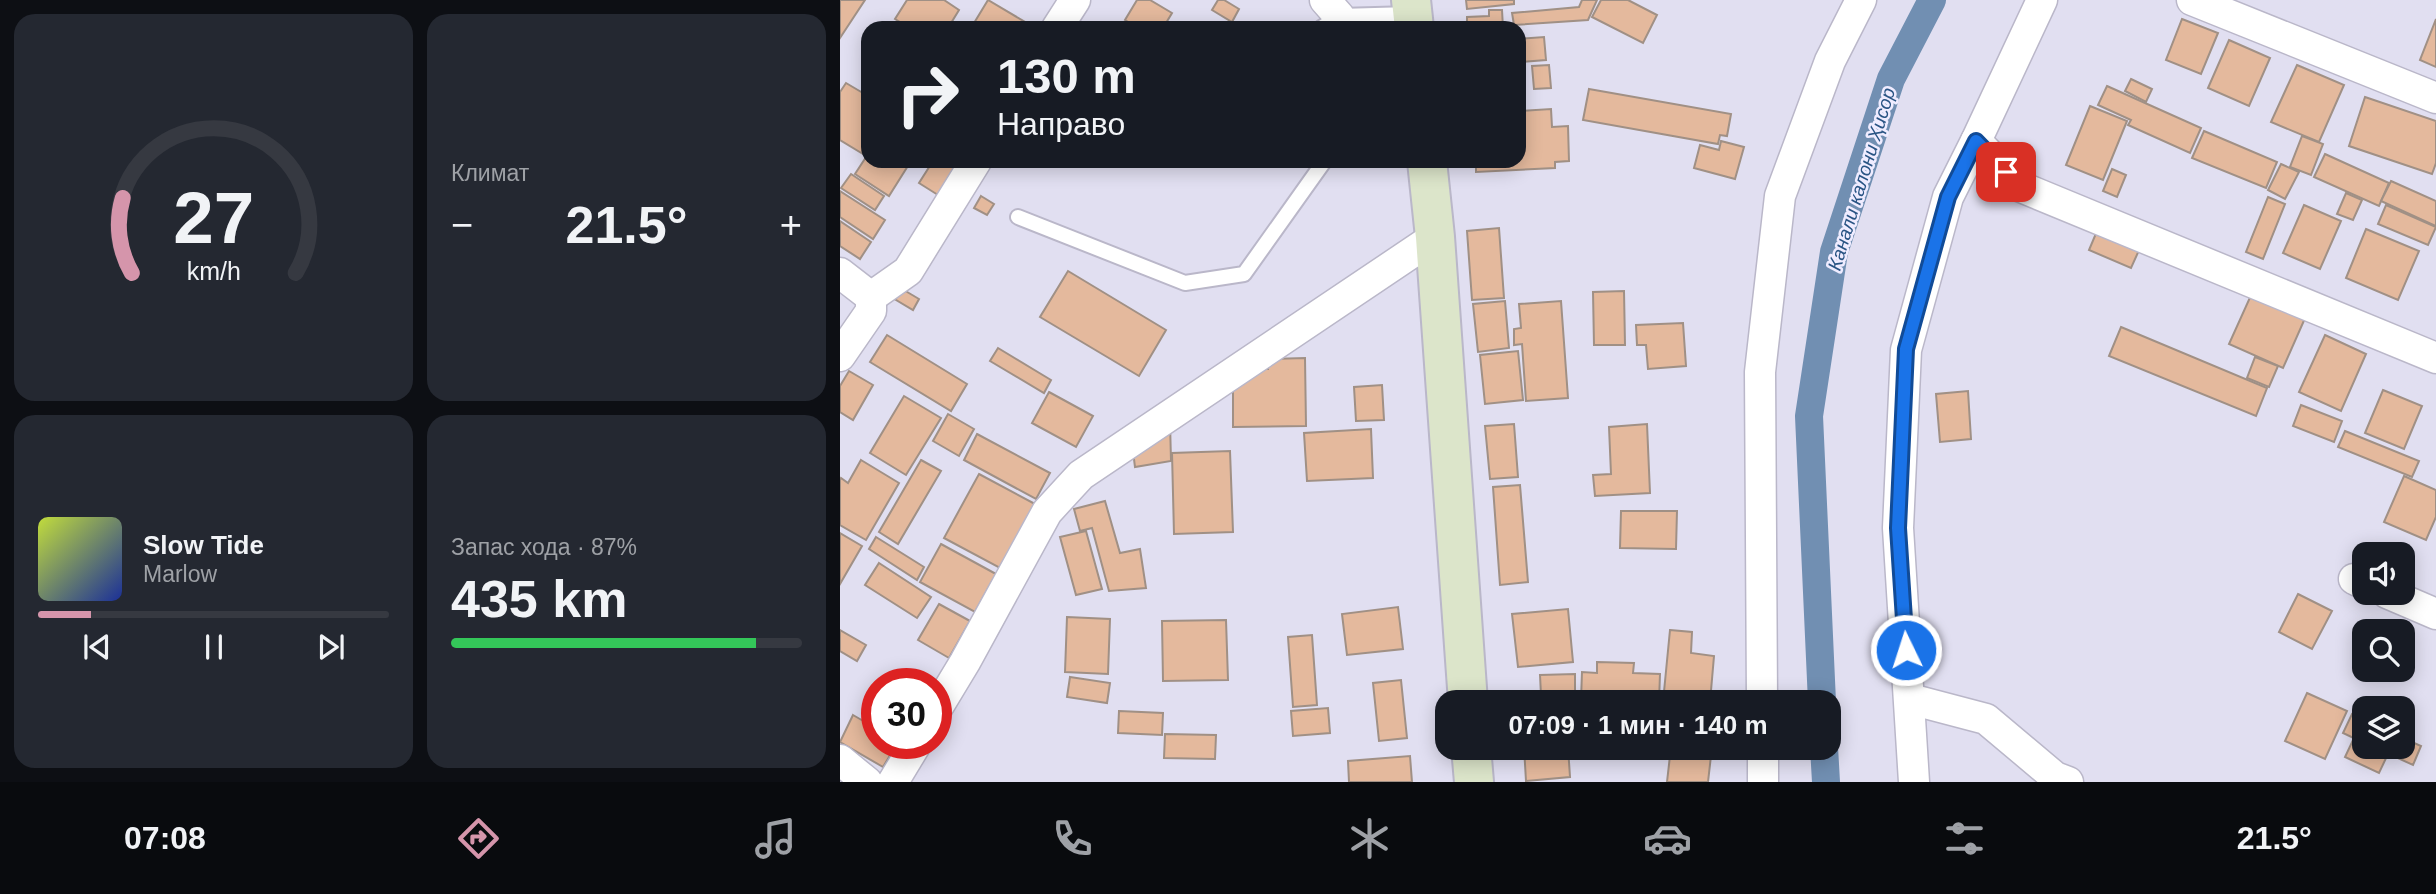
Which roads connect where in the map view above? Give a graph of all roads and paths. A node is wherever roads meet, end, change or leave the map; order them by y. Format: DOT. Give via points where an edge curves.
graph roads {
  1 [pos="1075,0"];
  2 [pos="1861,0"];
  3 [pos="2042,0"];
  4 [pos="2192,0"];
  5 [pos="1412,14"];
  6 [pos="1328,15"];
  7 [pos="1062,21"];
  8 [pos="2436,98"];
  9 [pos="1976,141"];
  10 [pos="972,168"];
  11 [pos="1319,168"];
  12 [pos="1428,168"];
  13 [pos="1018,217"];
  14 [pos="1435,237"];
  15 [pos="840,273"];
  16 [pos="872,297"];
  17 [pos="840,356"];
  18 [pos="2436,358"];
  19 [pos="2415,605"];
  20 [pos="2436,614"];
  21 [pos="952,684"];
  22 [pos="1467,690"];
  23 [pos="1762,690"];
  24 [pos="1910,699"];
  25 [pos="907,759"];
  26 [pos="840,760"];
  27 [pos="1472,760"];
  28 [pos="1762,760"];
  29 [pos="867,782"];
  30 [pos="893,782"];
  31 [pos="1474,782"];
  32 [pos="1763,782"];
  33 [pos="1914,782"];
  34 [pos="2068,782"];
  1 -- 7 [label="street"];
  2 -- 23 [label="street" via="1830,61 1780,196 1760,372"];
  3 -- 9 [label="street"];
  4 -- 8 [label="street"];
  5 -- 6 [label="lane"];
  9 -- 18 [label="street" via="2021,187"];
  9 -- 24 [label="street" via="1948,197 1906,349 1898,528"];
  10 -- 16 [label="street" via="908,271"];
  11 -- 13 [label="lane" via="1244,274 1185,283"];
  12 -- 14 [label="main road"];
  14 -- 21 [label="street" via="1081,475 1047,512"];
  14 -- 22 [label="main road"];
  15 -- 16 [label="street"];
  16 -- 17 [label="street" via="871,311"];
  19 -- 20 [label="street"];
  24 -- 33 [label="street"];
  24 -- 34 [label="street" via="1986,719 2055,777"];
  25 -- 30 [label="street"];
  26 -- 29 [label="street"];
  27 -- 31 [label="main road"];
  28 -- 32 [label="street"];
}
